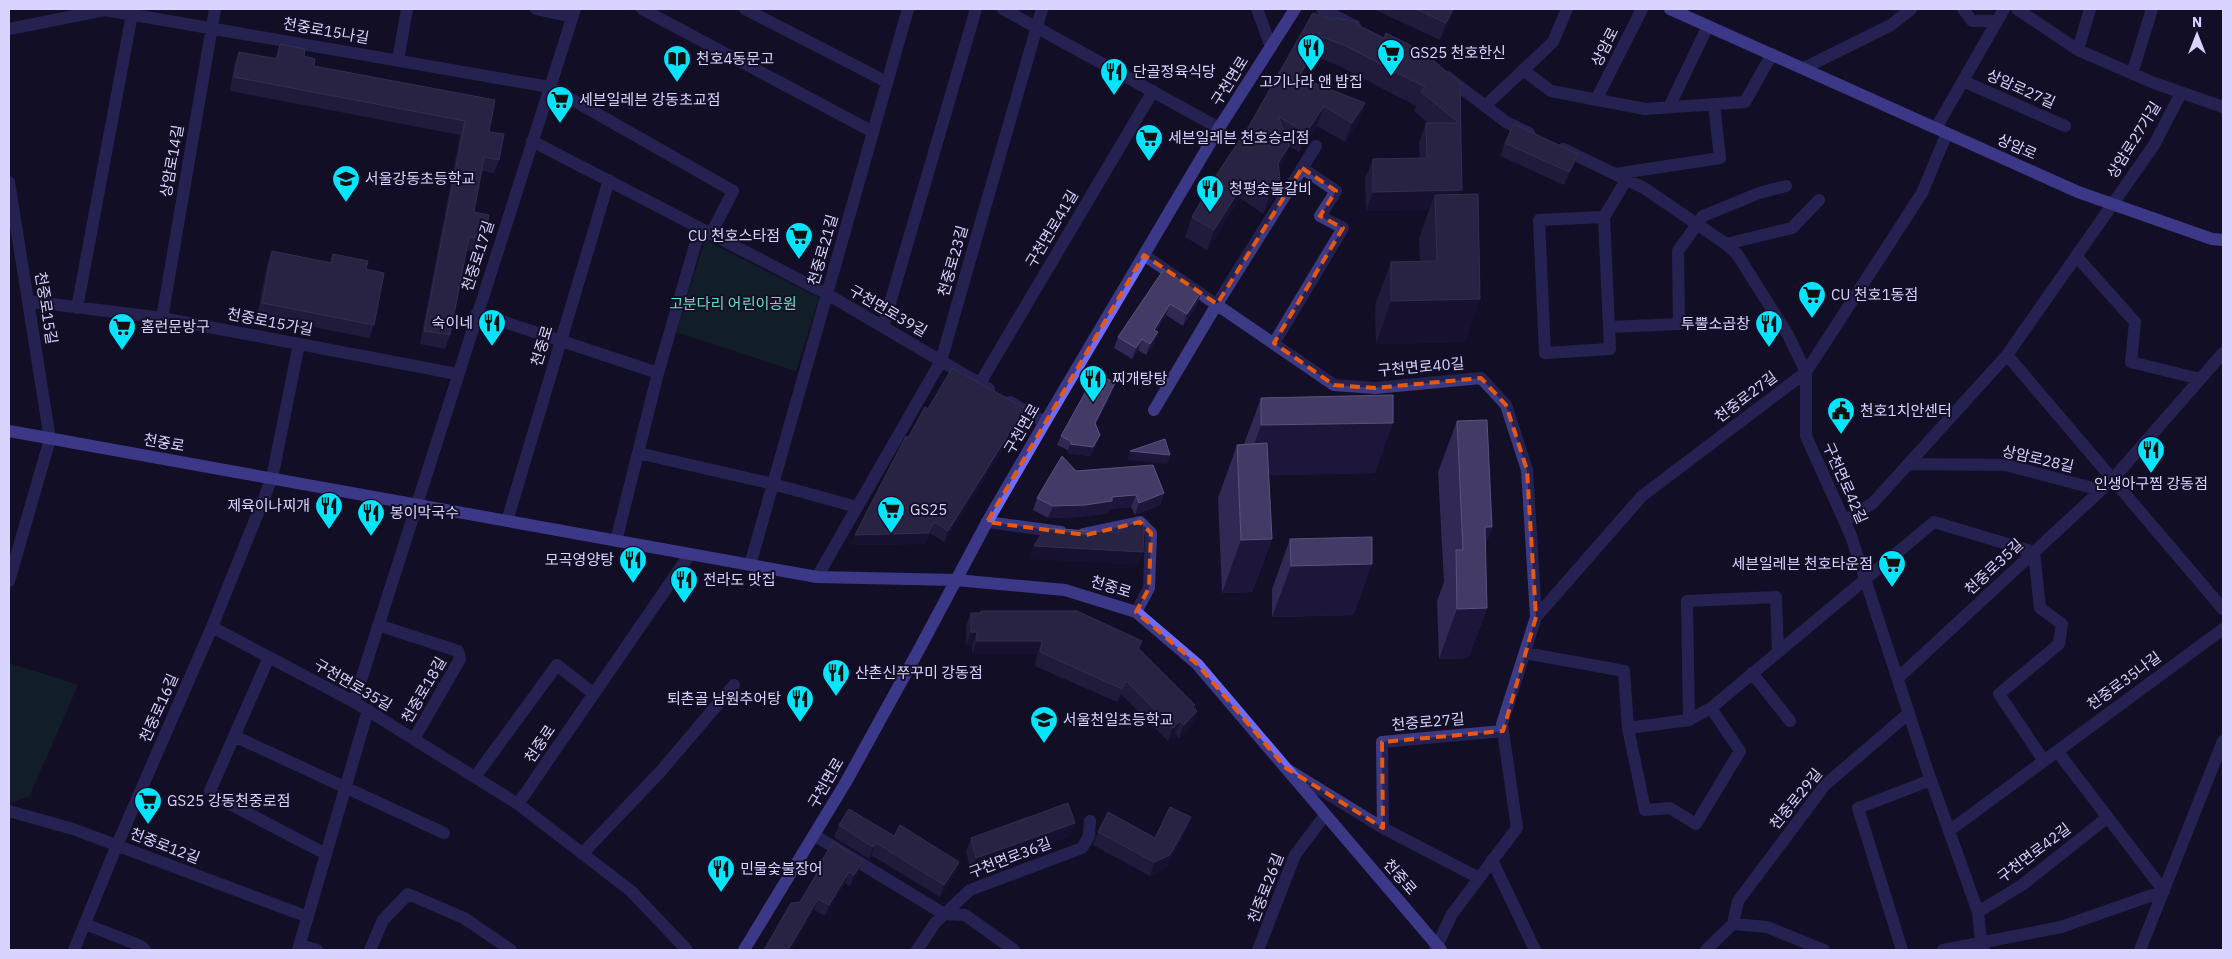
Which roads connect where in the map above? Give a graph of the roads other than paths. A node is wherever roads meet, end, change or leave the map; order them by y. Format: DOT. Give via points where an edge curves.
graph roads {
  1 [pos="105,9"];
  2 [pos="215,9"];
  3 [pos="408,9"];
  4 [pos="536,9"];
  5 [pos="745,9"];
  6 [pos="908,9"];
  7 [pos="976,9"];
  8 [pos="1003,9"];
  9 [pos="1042,9"];
  10 [pos="1257,9"];
  11 [pos="1295,9"];
  12 [pos="1322,9"];
  13 [pos="1567,9"];
  14 [pos="1642,9"];
  15 [pos="1670,9"];
  16 [pos="1911,9"];
  17 [pos="1963,9"];
  18 [pos="2004,9"];
  19 [pos="2017,9"];
  20 [pos="2090,9"];
  21 [pos="2152,9"];
  22 [pos="649,10"];
  23 [pos="573,13"];
  24 [pos="132,14"];
  25 [pos="1997,21"];
  26 [pos="1708,26"];
  27 [pos="1036,27"];
  28 [pos="211,28"];
  29 [pos="9,29"];
  30 [pos="1363,30"];
  31 [pos="1271,47"];
  32 [pos="2078,50"];
  33 [pos="1772,54"];
  34 [pos="398,60"];
  35 [pos="1436,68"];
  36 [pos="1804,68"];
  37 [pos="1523,70"];
  38 [pos="2132,74"];
  39 [pos="1963,81"];
  40 [pos="887,82"];
  41 [pos="550,87"];
  42 [pos="1153,91"];
  43 [pos="2181,93"];
  44 [pos="1596,100"];
  45 [pos="1714,104"];
  46 [pos="1485,106"];
  47 [pos="1669,108"];
  48 [pos="2223,108"];
  49 [pos="2065,126"];
  50 [pos="1219,128"];
  51 [pos="1942,131"];
  52 [pos="873,132"];
  53 [pos="532,141"];
  54 [pos="1316,146"];
  55 [pos="1302,168"];
  56 [pos="1620,177"];
  57 [pos="609,180"];
  58 [pos="9,182"];
  59 [pos="1786,186"];
  60 [pos="1819,200"];
  61 [pos="2113,204"];
  62 [pos="1604,218"];
  63 [pos="1696,225"];
  64 [pos="705,231"];
  65 [pos="2223,240"];
  66 [pos="1726,244"];
  67 [pos="1144,255"];
  68 [pos="2076,256"];
  69 [pos="827,294"];
  70 [pos="28,302"];
  71 [pos="1217,304"];
  72 [pos="77,308"];
  73 [pos="477,313"];
  74 [pos="162,318"];
  75 [pos="883,327"];
  76 [pos="1609,328"];
  77 [pos="560,341"];
  78 [pos="1274,343"];
  79 [pos="299,344"];
  80 [pos="2223,353"];
  81 [pos="2007,355"];
  82 [pos="941,361"];
  83 [pos="1806,372"];
  84 [pos="658,373"];
  85 [pos="457,374"];
  86 [pos="2200,379"];
  87 [pos="980,384"];
  88 [pos="1154,410"];
  89 [pos="1045,422"];
  90 [pos="9,431"];
  91 [pos="50,439"];
  92 [pos="638,453"];
  93 [pos="1908,464"];
  94 [pos="272,478"];
  95 [pos="2112,480"];
  96 [pos="773,484"];
  97 [pos="2100,490"];
  98 [pos="416,504"];
  99 [pos="857,507"];
  100 [pos="507,521"];
  101 [pos="1845,521"];
  102 [pos="987,522"];
  103 [pos="616,540"];
  104 [pos="2034,552"];
  105 [pos="690,554"];
  106 [pos="750,565"];
  107 [pos="818,577"];
  108 [pos="1865,578"];
  109 [pos="956,580"];
  110 [pos="9,581"];
  111 [pos="2223,609"];
  112 [pos="1136,612"];
  113 [pos="1536,617"];
  114 [pos="378,625"];
  115 [pos="212,627"];
  116 [pos="2223,628"];
  117 [pos="1778,651"];
  118 [pos="1525,653"];
  119 [pos="269,657"];
  120 [pos="1752,673"];
  121 [pos="1898,678"];
  122 [pos="734,685"];
  123 [pos="594,694"];
  124 [pos="354,702"];
  125 [pos="1711,708"];
  126 [pos="368,710"];
  127 [pos="1909,713"];
  128 [pos="1689,720"];
  129 [pos="1790,721"];
  130 [pos="1628,728"];
  131 [pos="1503,731"];
  132 [pos="234,736"];
  133 [pos="414,739"];
  134 [pos="2223,741"];
  135 [pos="2057,751"];
  136 [pos="2044,760"];
  137 [pos="1286,768"];
  138 [pos="475,777"];
  139 [pos="1931,780"];
  140 [pos="345,788"];
  141 [pos="518,804"];
  142 [pos="9,811"];
  143 [pos="1325,815"];
  144 [pos="2108,817"];
  145 [pos="1090,821"];
  146 [pos="1383,828"];
  147 [pos="1949,831"];
  148 [pos="444,833"];
  149 [pos="814,835"];
  150 [pos="117,845"];
  151 [pos="326,854"];
  152 [pos="582,854"];
  153 [pos="1492,860"];
  154 [pos="1479,878"];
  155 [pos="2164,890"];
  156 [pos="1978,912"];
  157 [pos="944,914"];
  158 [pos="308,917"];
  159 [pos="84,924"];
  160 [pos="1733,924"];
  161 [pos="1983,946"];
  162 [pos="299,948"];
  163 [pos="1438,948"];
  164 [pos="1956,949"];
  165 [pos="74,950"];
  166 [pos="144,950"];
  167 [pos="317,950"];
  168 [pos="370,950"];
  169 [pos="511,950"];
  170 [pos="687,950"];
  171 [pos="744,950"];
  172 [pos="917,950"];
  173 [pos="1014,950"];
  174 [pos="1258,950"];
  175 [pos="1535,950"];
  176 [pos="1706,950"];
  177 [pos="1824,950"];
  178 [pos="1902,950"];
  179 [pos="1943,950"];
  180 [pos="2140,950"];
  1 -- 24 [label="street, 천중로15나길"];
  1 -- 29 [label="street, 천중로15나길"];
  2 -- 28 [label="street, 상암로14길"];
  3 -- 34 [label="street"];
  4 -- 23 [label="street, 천중로17길"];
  5 -- 40 [label="street"];
  6 -- 40 [label="street, 천중로21길"];
  7 -- 75 [label="street"];
  8 -- 27 [label="street"];
  9 -- 27 [label="street, 천중로23길"];
  10 -- 31 [label="street"];
  11 -- 31 [label="main road, 구천면로"];
  12 -- 30 [label="street"];
  13 -- 37 [label="street" via="1553,42"];
  14 -- 44 [label="street, 상암로"];
  15 -- 26 [label="main road, 상암로"];
  16 -- 36 [label="street" via="1891,26"];
  17 -- 25 [label="street" via="1972,21"];
  18 -- 25 [label="street, 상암로27길"];
  19 -- 32 [label="street, 상암로27가길"];
  20 -- 32 [label="street"];
  21 -- 38 [label="street"];
  22 -- 52 [label="street"];
  23 -- 41 [label="street, 천중로17길"];
  24 -- 28 [label="street, 천중로15나길"];
  24 -- 72 [label="street"];
  25 -- 39 [label="street, 상암로27길"];
  26 -- 33 [label="main road, 상암로"];
  26 -- 47 [label="street"];
  27 -- 42 [label="street"];
  27 -- 82 [label="street, 천중로23길"];
  28 -- 34 [label="street, 천중로15나길"];
  28 -- 74 [label="street, 상암로14길"];
  31 -- 50 [label="main road, 구천면로"];
  32 -- 38 [label="street, 상암로27가길"];
  33 -- 36 [label="main road, 상암로"];
  33 -- 45 [label="street" via="1745,102"];
  34 -- 41 [label="street, 천중로15나길"];
  35 -- 46 [label="street, 구천면로42길"];
  36 -- 51 [label="main road, 상암로"];
  37 -- 44 [label="street" via="1551,91"];
  37 -- 46 [label="street"];
  38 -- 43 [label="street, 상암로27가길"];
  39 -- 49 [label="street, 상암로27길"];
  39 -- 51 [label="street, 상암로27길"];
  40 -- 52 [label="street, 천중로21길"];
  41 -- 53 [label="street, 천중로17길"];
  41 -- 64 [label="street" via="733,191"];
  42 -- 50 [label="street"];
  42 -- 87 [label="street, 구천면로41길"];
  43 -- 48 [label="street, 상암로27가길"];
  43 -- 61 [label="street, 상암로27가길" via="2154,145"];
  44 -- 47 [label="street" via="1645,109"];
  45 -- 47 [label="street"];
  45 -- 56 [label="street" via="1720,158"];
  46 -- 56 [label="street, 구천면로42길" via="1506,122"];
  50 -- 67 [label="main road, 구천면로"];
  51 -- 61 [label="main road, 상암로" via="2078,192"];
  51 -- 83 [label="street, 천중로27길" via="1922,193"];
  52 -- 69 [label="street, 천중로21길"];
  53 -- 57 [label="street, 구천면로39길"];
  53 -- 73 [label="street, 천중로17길"];
  54 -- 55 [label="street"];
  55 -- 71 [label="street"];
  55 -- 78 [label="street" via="1336,191 1320,216 1343,228"];
  56 -- 62 [label="street"];
  56 -- 63 [label="street, 구천면로42길" via="1644,188"];
  57 -- 64 [label="street, 구천면로39길"];
  57 -- 77 [label="street, 천중로"];
  58 -- 70 [label="street, 천중로15길"];
  59 -- 63 [label="street" via="1759,193 1703,216"];
  60 -- 66 [label="street" via="1792,228"];
  61 -- 65 [label="main road, 상암로"];
  61 -- 68 [label="street"];
  62 -- 76 [label="street"];
  62 -- 76 [label="street" via="1539,220 1545,353 1610,349"];
  63 -- 66 [label="street, 구천면로42길"];
  63 -- 76 [label="street" via="1678,251 1679,324"];
  64 -- 69 [label="street, 구천면로39길"];
  64 -- 84 [label="street"];
  66 -- 83 [label="street, 구천면로42길" via="1737,254 1783,327"];
  67 -- 71 [label="street, 구천면로40길"];
  67 -- 89 [label="main road, 구천면로"];
  68 -- 81 [label="street"];
  68 -- 86 [label="street" via="2135,322 2131,362"];
  69 -- 75 [label="street, 구천면로39길"];
  69 -- 96 [label="street, 천중로21길"];
  70 -- 72 [label="street, 천중로15가길"];
  70 -- 91 [label="street, 천중로15길"];
  71 -- 78 [label="street, 구천면로40길"];
  71 -- 88 [label="street"];
  72 -- 74 [label="street, 천중로15가길"];
  73 -- 77 [label="street"];
  73 -- 85 [label="street, 천중로17길"];
  74 -- 79 [label="street, 천중로15가길"];
  75 -- 82 [label="street, 구천면로39길"];
  77 -- 84 [label="street"];
  77 -- 100 [label="street, 천중로"];
  78 -- 113 [label="street, 구천면로40길" via="1334,385 1375,388 1481,378 1506,404 1527,470"];
  79 -- 85 [label="street, 천중로15가길"];
  79 -- 94 [label="street"];
  80 -- 86 [label="street, 천중로35길"];
  81 -- 93 [label="street"];
  81 -- 95 [label="street, 상암로28길"];
  82 -- 87 [label="street, 구천면로39길"];
  82 -- 99 [label="street, 천중로23길"];
  83 -- 101 [label="street, 구천면로42길" via="1806,436"];
  83 -- 113 [label="street, 천중로27길" via="1642,496"];
  84 -- 92 [label="street"];
  85 -- 98 [label="street, 천중로17길"];
  86 -- 95 [label="street, 천중로35길"];
  87 -- 89 [label="street, 구천면로39길"];
  89 -- 102 [label="main road, 구천면로"];
  90 -- 91 [label="main road, 천중로"];
  91 -- 94 [label="main road, 천중로"];
  91 -- 110 [label="street"];
  92 -- 96 [label="street"];
  92 -- 103 [label="street"];
  93 -- 97 [label="street, 상암로28길" via="2006,465"];
  93 -- 101 [label="street" via="1873,503"];
  94 -- 98 [label="main road, 천중로"];
  94 -- 115 [label="street, 천중로16길"];
  95 -- 97 [label="street, 천중로35길"];
  95 -- 111 [label="street"];
  96 -- 99 [label="street"];
  96 -- 106 [label="street, 천중로21길"];
  97 -- 104 [label="street, 천중로35길"];
  98 -- 100 [label="main road, 천중로"];
  98 -- 114 [label="street"];
  99 -- 107 [label="street, 천중로23길"];
  100 -- 103 [label="main road, 천중로"];
  101 -- 108 [label="street, 구천면로42길"];
  102 -- 109 [label="main road, 구천면로"];
  102 -- 112 [label="street" via="1086,535 1140,522 1151,533 1149,588"];
  103 -- 105 [label="main road, 천중로"];
  104 -- 108 [label="street" via="1934,522"];
  104 -- 121 [label="street, 천중로35길"];
  104 -- 136 [label="street" via="2040,608 2062,624 2059,644 1999,694"];
  105 -- 106 [label="main road, 천중로"];
  105 -- 123 [label="street, 천중로"];
  106 -- 107 [label="main road, 천중로"];
  107 -- 109 [label="main road, 천중로"];
  108 -- 117 [label="street"];
  108 -- 121 [label="street, 구천면로42길"];
  109 -- 112 [label="main road, 천중로" via="1065,590"];
  109 -- 149 [label="main road, 구천면로"];
  112 -- 137 [label="main road, 천중로" via="1197,664"];
  113 -- 118 [label="street, 천중로27길"];
  114 -- 124 [label="street"];
  114 -- 133 [label="street, 천중로18길" via="458,651 460,659"];
  115 -- 119 [label="street, 구천면로35길"];
  115 -- 150 [label="street, 천중로16길"];
  116 -- 135 [label="street, 천중로35나길"];
  117 -- 120 [label="street"];
  117 -- 128 [label="street" via="1776,596 1687,601"];
  118 -- 130 [label="street" via="1624,671"];
  118 -- 131 [label="street, 천중로27길" via="1502,724"];
  119 -- 124 [label="street, 구천면로35길"];
  119 -- 132 [label="street"];
  120 -- 125 [label="street"];
  120 -- 129 [label="street"];
  121 -- 127 [label="street, 구천면로42길"];
  122 -- 152 [label="street" via="661,771"];
  123 -- 138 [label="street" via="557,665"];
  123 -- 141 [label="street, 천중로"];
  124 -- 126 [label="street, 구천면로35길"];
  125 -- 128 [label="street"];
  125 -- 130 [label="street" via="1740,751 1696,824 1670,808 1644,810"];
  126 -- 133 [label="street, 구천면로35길"];
  126 -- 140 [label="street"];
  127 -- 139 [label="street, 구천면로42길"];
  127 -- 160 [label="street, 천중로29길" via="1826,785 1738,901"];
  128 -- 130 [label="street"];
  131 -- 146 [label="street, 천중로27길" via="1382,742"];
  131 -- 153 [label="street, 천중로27길" via="1517,828"];
  132 -- 140 [label="street"];
  132 -- 151 [label="street" via="210,791"];
  133 -- 138 [label="street, 구천면로35길"];
  134 -- 155 [label="street"];
  135 -- 136 [label="street, 천중로35나길"];
  135 -- 144 [label="street"];
  136 -- 147 [label="street, 천중로35나길"];
  137 -- 143 [label="main road, 천중로"];
  137 -- 146 [label="street"];
  138 -- 141 [label="street, 구천면로35길"];
  139 -- 147 [label="street, 구천면로42길"];
  139 -- 178 [label="street" via="1858,808"];
  140 -- 148 [label="street"];
  140 -- 151 [label="street"];
  141 -- 152 [label="street, 구천면로35길"];
  142 -- 150 [label="street, 천중로12길"];
  143 -- 163 [label="main road, 천중로"];
  143 -- 174 [label="street, 천중로26길" via="1295,855"];
  144 -- 155 [label="street"];
  144 -- 156 [label="street, 구천면로42길" via="2022,885"];
  145 -- 157 [label="street, 구천면로36길" via="1089,836 1082,848 970,890"];
  146 -- 154 [label="street"];
  147 -- 156 [label="street, 구천면로42길"];
  149 -- 157 [label="street"];
  149 -- 171 [label="main road, 구천면로"];
  150 -- 158 [label="street, 천중로12길"];
  150 -- 159 [label="street, 천중로16길"];
  151 -- 158 [label="street"];
  152 -- 170 [label="street, 구천면로35길" via="631,891"];
  153 -- 154 [label="street, 천중로27길"];
  153 -- 175 [label="street"];
  154 -- 163 [label="street, 천중로27길" via="1452,914"];
  155 -- 161 [label="street" via="2061,927"];
  155 -- 180 [label="street"];
  156 -- 161 [label="street, 구천면로42길"];
  157 -- 172 [label="street, 구천면로36길"];
  157 -- 173 [label="street" via="965,916"];
  158 -- 162 [label="street"];
  159 -- 165 [label="street, 천중로16길"];
  159 -- 166 [label="street"];
  160 -- 176 [label="street"];
  160 -- 177 [label="street" via="1767,927"];
  161 -- 164 [label="street"];
  162 -- 167 [label="street"];
  164 -- 179 [label="street"];
  168 -- 169 [label="street" via="384,920 408,894 464,918"];
}
